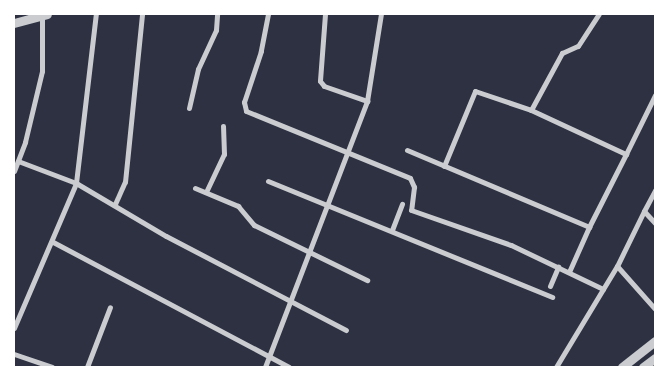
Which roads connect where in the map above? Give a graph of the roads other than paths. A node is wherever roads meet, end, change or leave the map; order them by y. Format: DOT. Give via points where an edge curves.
graph roads {
  1 [pos="96,14"];
  2 [pos="142,14"];
  3 [pos="217,14"];
  4 [pos="268,14"];
  5 [pos="325,14"];
  6 [pos="381,14"];
  7 [pos="599,14"];
  8 [pos="44,15"];
  9 [pos="15,20"];
  10 [pos="655,95"];
  11 [pos="367,101"];
  12 [pos="189,108"];
  13 [pos="530,110"];
  14 [pos="223,126"];
  15 [pos="407,150"];
  16 [pos="347,152"];
  17 [pos="626,154"];
  18 [pos="18,161"];
  19 [pos="444,166"];
  20 [pos="14,171"];
  21 [pos="268,181"];
  22 [pos="76,183"];
  23 [pos="195,188"];
  24 [pos="655,190"];
  25 [pos="206,192"];
  26 [pos="328,203"];
  27 [pos="115,204"];
  28 [pos="402,204"];
  29 [pos="644,211"];
  30 [pos="655,223"];
  31 [pos="589,227"];
  32 [pos="392,230"];
  33 [pos="53,242"];
  34 [pos="310,250"];
  35 [pos="617,266"];
  36 [pos="558,267"];
  37 [pos="569,272"];
  38 [pos="367,280"];
  39 [pos="550,286"];
  40 [pos="603,289"];
  41 [pos="552,297"];
  42 [pos="291,302"];
  43 [pos="110,307"];
  44 [pos="655,309"];
  45 [pos="14,328"];
  46 [pos="346,330"];
  47 [pos="655,341"];
  48 [pos="14,354"];
  49 [pos="270,357"];
  50 [pos="655,358"];
  51 [pos="52,367"];
  52 [pos="87,367"];
  53 [pos="265,367"];
  54 [pos="289,367"];
  55 [pos="556,367"];
  56 [pos="622,367"];
  57 [pos="643,367"];
  1 -- 22 [label="street"];
  2 -- 27 [label="street" via="126,182"];
  3 -- 12 [label="street" via="216,30 198,69"];
  4 -- 16 [label="street" via="261,51 244,102 246,111"];
  5 -- 11 [label="street" via="320,81 324,86"];
  6 -- 11 [label="street"];
  7 -- 13 [label="street" via="578,46 562,53"];
  8 -- 9 [label="street"];
  8 -- 18 [label="street" via="42,71"];
  10 -- 17 [label="street"];
  11 -- 16 [label="street"];
  13 -- 17 [label="street"];
  13 -- 19 [label="street" via="474,91"];
  14 -- 25 [label="street" via="224,154"];
  15 -- 19 [label="street"];
  16 -- 26 [label="street"];
  16 -- 36 [label="street" via="410,178 414,187 411,210 511,245"];
  17 -- 31 [label="street"];
  18 -- 20 [label="street"];
  18 -- 22 [label="street"];
  19 -- 31 [label="street"];
  21 -- 26 [label="street"];
  22 -- 27 [label="street"];
  22 -- 33 [label="street"];
  23 -- 25 [label="street"];
  24 -- 29 [label="street"];
  25 -- 34 [label="street" via="238,206 254,225"];
  26 -- 32 [label="street"];
  26 -- 34 [label="street"];
  27 -- 42 [label="street" via="166,236"];
  28 -- 32 [label="street"];
  29 -- 30 [label="street"];
  29 -- 35 [label="street"];
  31 -- 37 [label="street"];
  32 -- 41 [label="street"];
  33 -- 45 [label="street"];
  33 -- 49 [label="street"];
  34 -- 38 [label="street"];
  34 -- 42 [label="street"];
  35 -- 40 [label="street"];
  35 -- 44 [label="street"];
  36 -- 37 [label="street"];
  36 -- 39 [label="street"];
  37 -- 40 [label="street"];
  40 -- 55 [label="street"];
  42 -- 46 [label="street"];
  42 -- 49 [label="street"];
  43 -- 52 [label="street"];
  47 -- 56 [label="street"];
  48 -- 51 [label="street"];
  49 -- 53 [label="street"];
  49 -- 54 [label="street"];
  50 -- 57 [label="street"];
}
